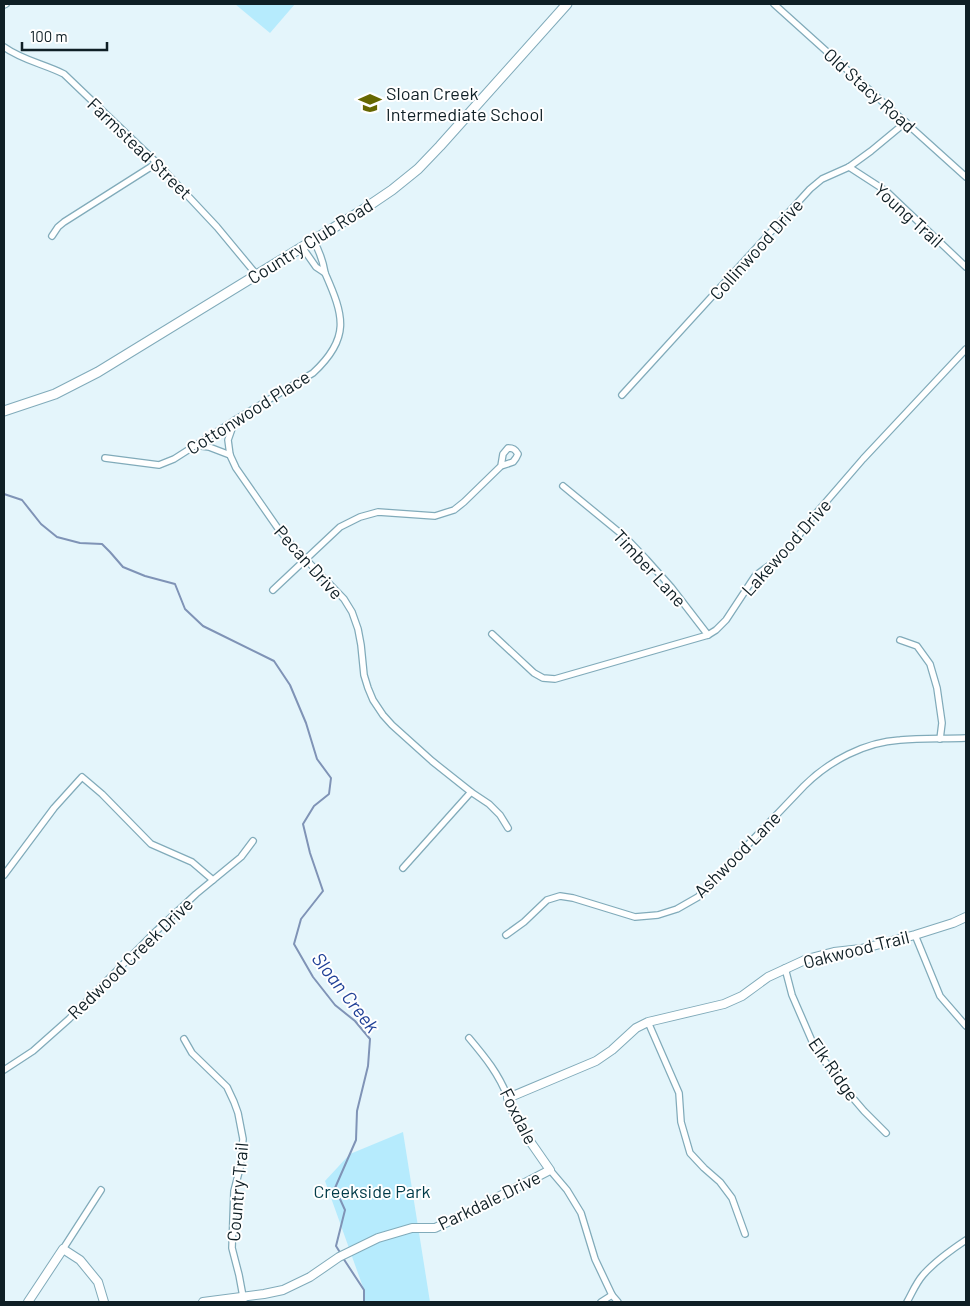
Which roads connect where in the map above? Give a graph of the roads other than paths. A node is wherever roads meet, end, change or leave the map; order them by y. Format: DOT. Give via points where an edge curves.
graph roads {
  1 [pos="567,4"];
  2 [pos="774,4"];
  3 [pos="4,47"];
  4 [pos="906,122"];
  5 [pos="157,163"];
  6 [pos="849,167"];
  7 [pos="966,177"];
  8 [pos="52,236"];
  9 [pos="312,240"];
  10 [pos="302,247"];
  11 [pos="966,267"];
  12 [pos="325,273"];
  13 [pos="256,274"];
  14 [pos="966,349"];
  15 [pos="622,395"];
  16 [pos="4,411"];
  17 [pos="235,420"];
  18 [pos="194,445"];
  19 [pos="230,455"];
  20 [pos="105,458"];
  21 [pos="501,466"];
  22 [pos="563,486"];
  23 [pos="306,558"];
  24 [pos="273,590"];
  25 [pos="492,634"];
  26 [pos="708,635"];
  27 [pos="900,640"];
  28 [pos="966,738"];
  29 [pos="940,739"];
  30 [pos="471,792"];
  31 [pos="508,828"];
  32 [pos="253,841"];
  33 [pos="403,868"];
  34 [pos="4,875"];
  35 [pos="213,880"];
  36 [pos="966,917"];
  37 [pos="506,935"];
  38 [pos="914,935"];
  39 [pos="785,968"];
  40 [pos="648,1022"];
  41 [pos="966,1026"];
  42 [pos="469,1038"];
  43 [pos="184,1039"];
  44 [pos="4,1070"];
  45 [pos="508,1098"];
  46 [pos="886,1133"];
  47 [pos="550,1170"];
  48 [pos="101,1190"];
  49 [pos="745,1234"];
  50 [pos="966,1240"];
  51 [pos="63,1249"];
  52 [pos="612,1295"];
  53 [pos="244,1300"];
  54 [pos="28,1302"];
  55 [pos="104,1302"];
  56 [pos="203,1302"];
  57 [pos="601,1302"];
  58 [pos="618,1302"];
  59 [pos="907,1302"];
  1 -- 9 [label="main road, Country Club Road" via="418,169 361,211"];
  2 -- 4 [label="street, Old Stacy Road"];
  3 -- 5 [label="street, Farmstead Street" via="15,55 64,74"];
  4 -- 6 [label="street, Collinwood Drive"];
  4 -- 7 [label="street, Old Stacy Road"];
  5 -- 8 [label="street" via="64,222"];
  5 -- 13 [label="street, Farmstead Street"];
  6 -- 11 [label="street, Young Trail" via="886,191"];
  6 -- 15 [label="street, Collinwood Drive" via="822,179 810,189"];
  9 -- 10 [label="main road, Country Club Road"];
  9 -- 12 [label="street, Cottonwood Place"];
  10 -- 12 [label="street, Cottonwood Place" via="316,267"];
  10 -- 13 [label="main road, Country Club Road"];
  12 -- 17 [label="street, Cottonwood Place" via="340,316 339,336 333,351 313,373"];
  13 -- 16 [label="main road, Country Club Road" via="98,372 55,394"];
  14 -- 26 [label="street, Lakewood Drive" via="863,459 791,546 755,576 726,620"];
  17 -- 18 [label="street, Cottonwood Place"];
  17 -- 19 [label="street" via="228,440"];
  18 -- 19 [label="street"];
  18 -- 20 [label="street, Cottonwood Place" via="159,465"];
  19 -- 23 [label="street, Pecan Drive" via="277,528"];
  21 -- 23 [label="street" via="454,510 435,516 378,512 360,517 340,527"];
  22 -- 26 [label="street, Timber Lane" via="625,536"];
  23 -- 24 [label="street"];
  23 -- 30 [label="street, Pecan Drive" via="352,612 358,629 364,675 373,700 383,715"];
  25 -- 26 [label="street, Lakewood Drive" via="534,673 542,678 555,679"];
  27 -- 29 [label="street" via="916,646 930,664 942,723"];
  28 -- 29 [label="street, Ashwood Lane"];
  29 -- 37 [label="street, Ashwood Lane" via="882,742 827,767 804,786 698,897 677,909 635,917 560,896 547,900"];
  30 -- 31 [label="street, Pecan Drive" via="489,804"];
  30 -- 33 [label="street"];
  32 -- 35 [label="street, Redwood Creek Drive" via="241,858"];
  34 -- 35 [label="street" via="54,808 82,777 151,844 192,862"];
  35 -- 44 [label="street, Redwood Creek Drive" via="152,935 62,1025 33,1051"];
  36 -- 38 [label="street, Oakwood Trail"];
  38 -- 39 [label="street, Oakwood Trail" via="861,949 822,954"];
  38 -- 41 [label="street" via="940,996"];
  39 -- 40 [label="street, Oakwood Trail" via="724,1004"];
  39 -- 46 [label="street, Elk Ridge" via="792,995 815,1048 846,1090"];
  40 -- 45 [label="street, Oakwood Trail" via="596,1061"];
  40 -- 49 [label="street" via="679,1093 681,1122 690,1153 732,1198"];
  42 -- 45 [label="street, Foxdale" via="502,1082"];
  43 -- 53 [label="street, Country Trail" via="192,1053 227,1087 238,1113 243,1139 234,1191 232,1248"];
  45 -- 47 [label="street, Foxdale" via="525,1134"];
  47 -- 52 [label="street, Foxdale" via="581,1214 595,1259"];
  47 -- 53 [label="street, Parkdale Drive" via="435,1228 412,1228 378,1238 283,1290"];
  48 -- 51 [label="street"];
  50 -- 59 [label="street" via="922,1275"];
  51 -- 54 [label="street"];
  51 -- 55 [label="street" via="80,1260 98,1282"];
  52 -- 57 [label="street"];
  52 -- 58 [label="street, Foxdale"];
  53 -- 56 [label="street, Parkdale Drive"];
}
